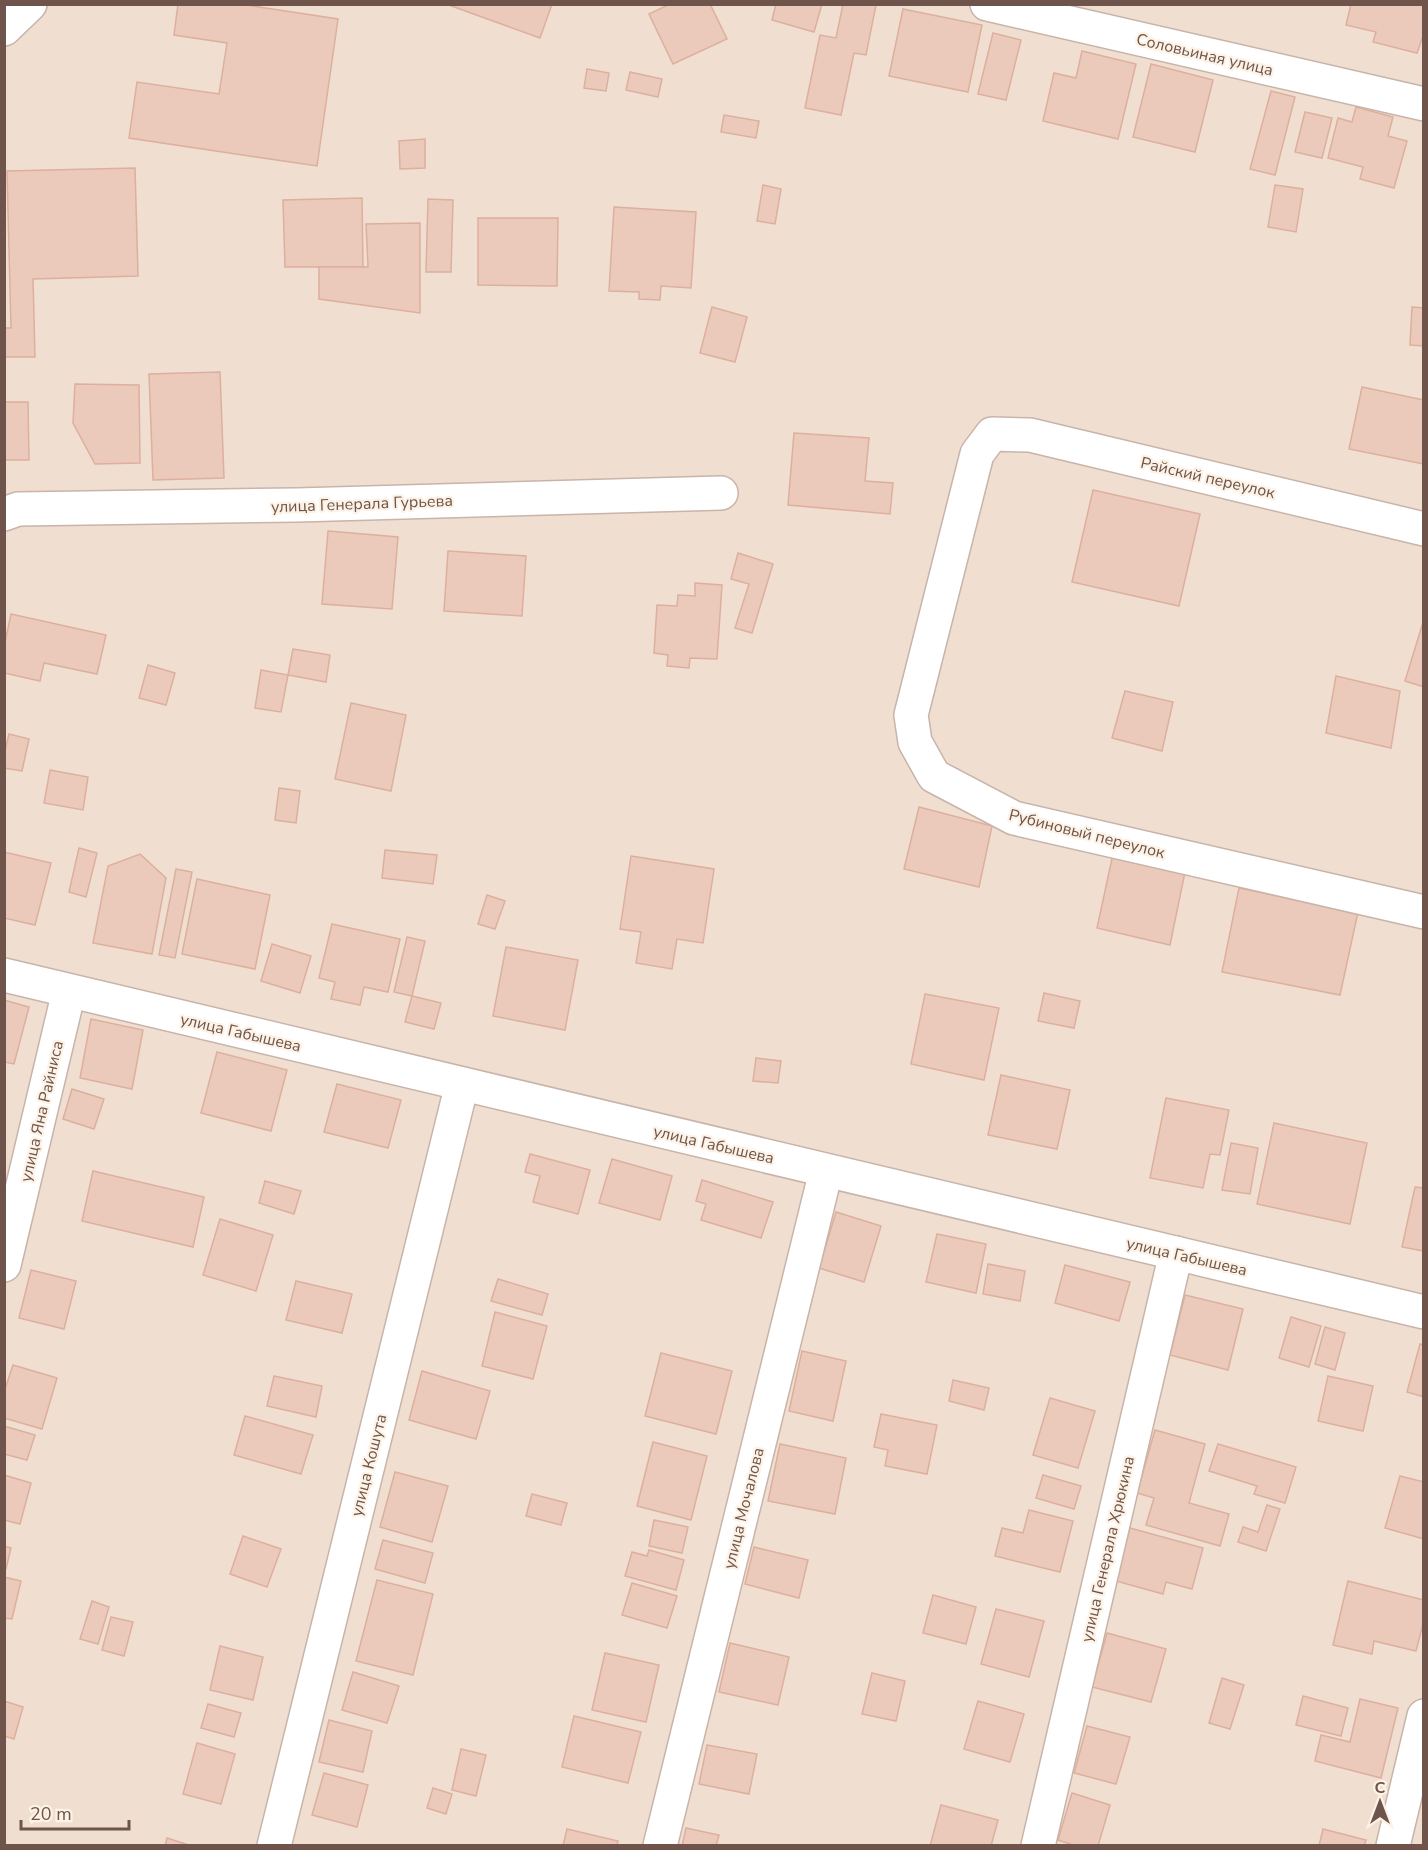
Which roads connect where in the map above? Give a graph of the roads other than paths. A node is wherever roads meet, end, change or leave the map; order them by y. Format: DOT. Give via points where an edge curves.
graph roads {
  1 [pos="30,4"];
  2 [pos="987,4"];
  3 [pos="4,29"];
  4 [pos="1424,104"];
  5 [pos="992,434"];
  6 [pos="721,493"];
  7 [pos="4,514"];
  8 [pos="1424,529"];
  9 [pos="1424,912"];
  10 [pos="4,975"];
  11 [pos="69,991"];
  12 [pos="462,1084"];
  13 [pos="826,1171"];
  14 [pos="1176,1253"];
  15 [pos="4,1265"];
  16 [pos="1424,1312"];
  17 [pos="1424,1716"];
  18 [pos="273,1845"];
  19 [pos="660,1845"];
  20 [pos="1038,1845"];
  21 [pos="1393,1845"];
  1 -- 3 [label="street"];
  2 -- 4 [label="street, Соловьиная улица"];
  5 -- 8 [label="street, Райский переулок" via="1030,435"];
  5 -- 9 [label="street, Рубиновый переулок" via="977,454 911,715 915,742 934,776 1014,818"];
  6 -- 7 [label="street, улица Генерала Гурьева" via="286,506 18,509"];
  10 -- 11 [label="street, улица Габышева"];
  11 -- 12 [label="street, улица Габышева"];
  11 -- 15 [label="street, улица Яна Райниса"];
  12 -- 13 [label="street, улица Габышева"];
  12 -- 18 [label="street, улица Кошута"];
  13 -- 14 [label="street, улица Габышева"];
  13 -- 19 [label="street, улица Мочалова"];
  14 -- 16 [label="street, улица Габышева"];
  14 -- 20 [label="street, улица Генерала Хрюкина"];
  17 -- 21 [label="street"];
}
